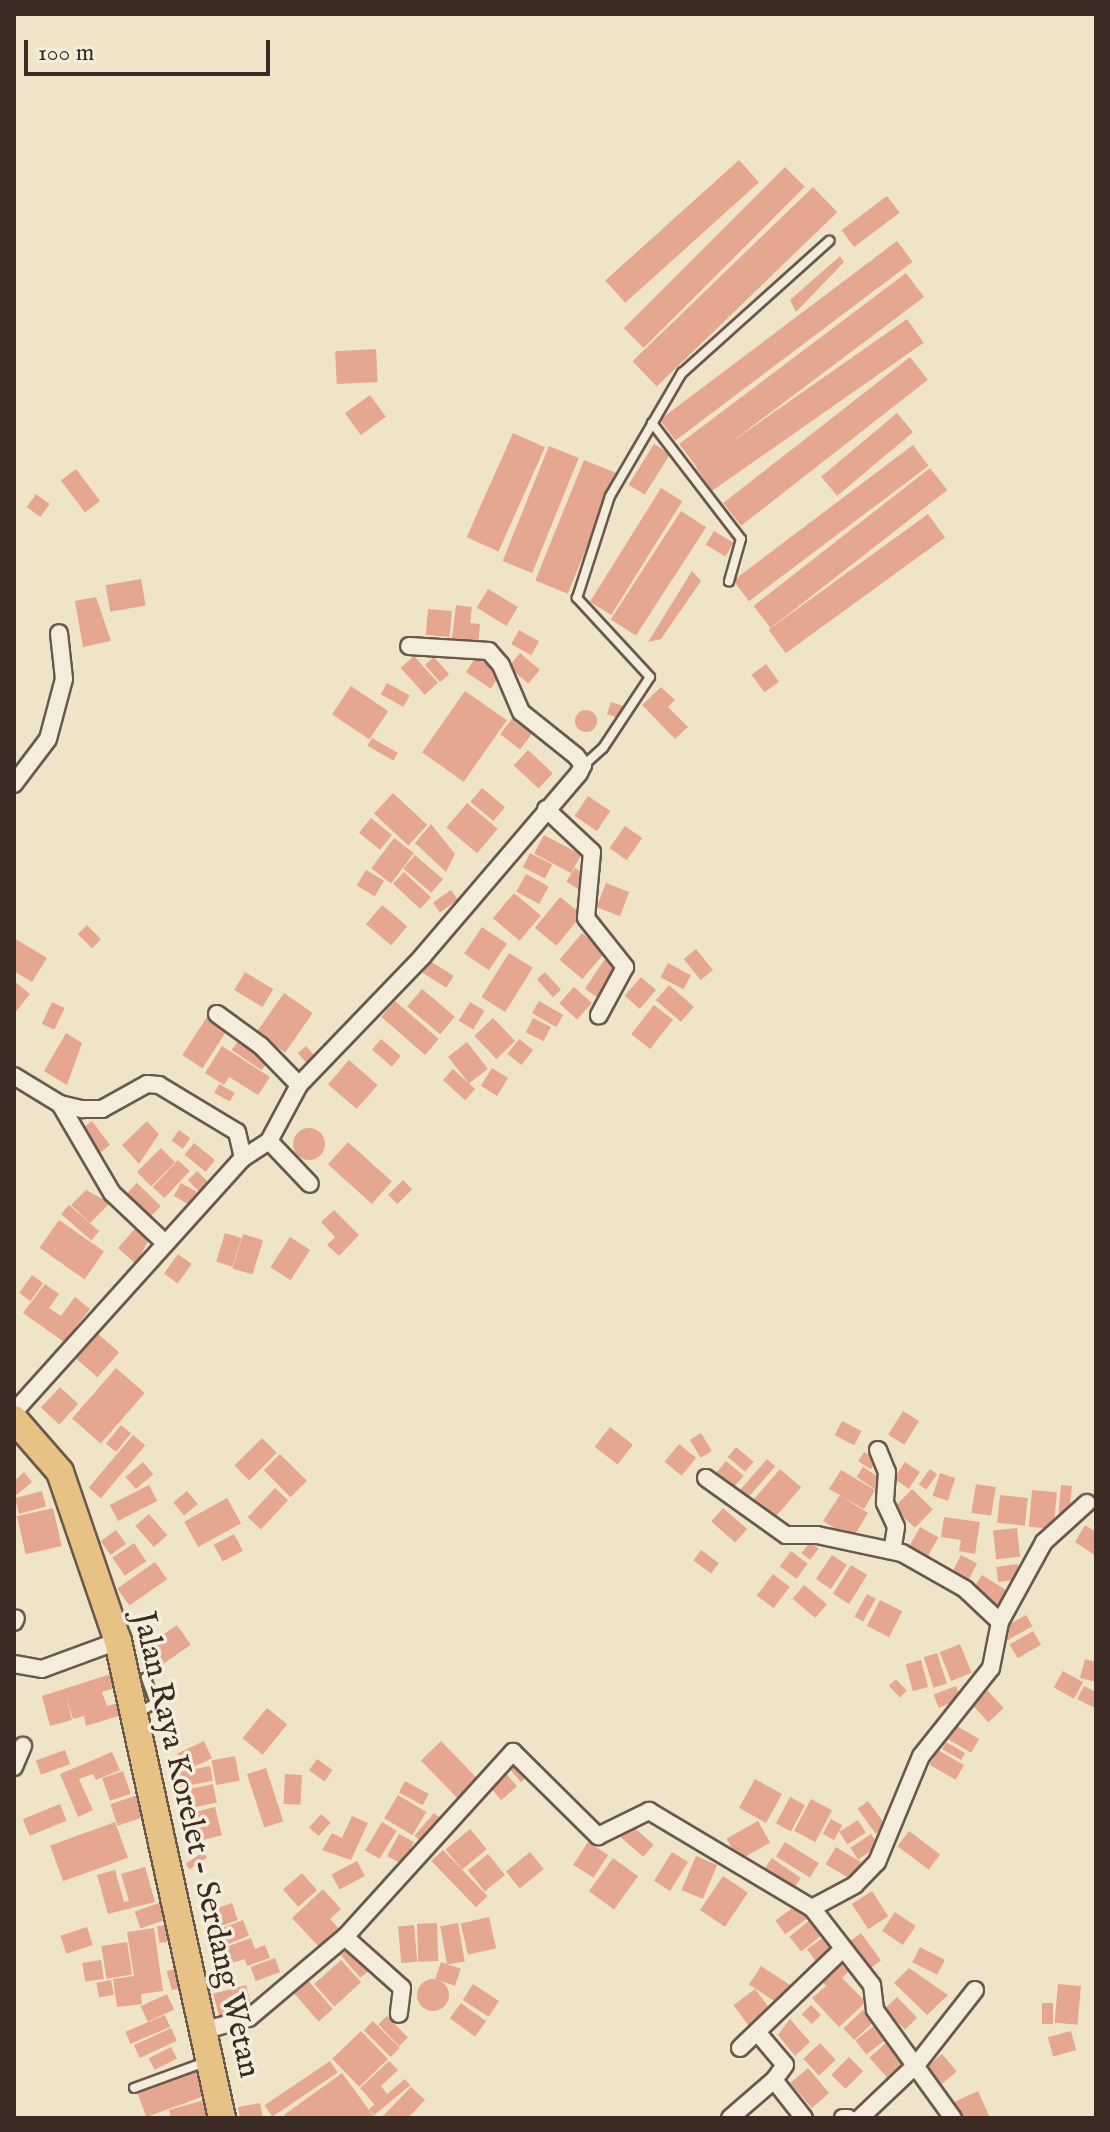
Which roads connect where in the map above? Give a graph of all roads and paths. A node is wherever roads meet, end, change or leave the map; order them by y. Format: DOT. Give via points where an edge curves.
graph roads {
  1 [pos="829,241"];
  2 [pos="652,423"];
  3 [pos="729,581"];
  4 [pos="59,633"];
  5 [pos="409,646"];
  6 [pos="583,765"];
  7 [pos="14,784"];
  8 [pos="546,809"];
  9 [pos="217,1014"];
  10 [pos="599,1015"];
  11 [pos="14,1076"];
  12 [pos="299,1085"];
  13 [pos="60,1104"];
  14 [pos="269,1141"];
  15 [pos="243,1158"];
  16 [pos="310,1184"];
  17 [pos="165,1243"];
  18 [pos="14,1412"];
  19 [pos="14,1419"];
  20 [pos="878,1450"];
  21 [pos="706,1478"];
  22 [pos="1087,1503"];
  23 [pos="892,1551"];
  24 [pos="1000,1622"];
  25 [pos="118,1641"];
  26 [pos="14,1664"];
  27 [pos="146,1678"];
  28 [pos="137,1713"];
  29 [pos="23,1746"];
  30 [pos="14,1767"];
  31 [pos="812,1908"];
  32 [pos="345,1937"];
  33 [pos="842,1950"];
  34 [pos="975,1990"];
  35 [pos="399,2014"];
  36 [pos="202,2031"];
  37 [pos="757,2032"];
  38 [pos="740,2048"];
  39 [pos="209,2060"];
  40 [pos="917,2064"];
  41 [pos="774,2080"];
  42 [pos="134,2088"];
  43 [pos="222,2118"];
  44 [pos="730,2118"];
  45 [pos="804,2118"];
  46 [pos="860,2118"];
  47 [pos="953,2118"];
  1 -- 2 [label="lane" via="690,365"];
  2 -- 3 [label="lane" via="741,539"];
  2 -- 6 [label="lane" via="610,496 577,596 650,677 603,748"];
  4 -- 7 [label="street" via="64,679 48,739"];
  5 -- 6 [label="street" via="490,652 521,712"];
  6 -- 8 [label="street"];
  8 -- 10 [label="street" via="592,852 586,918 625,967"];
  8 -- 12 [label="street" via="422,957"];
  9 -- 12 [label="street" via="261,1046"];
  11 -- 13 [label="street"];
  12 -- 14 [label="street"];
  13 -- 15 [label="street" via="102,1109 147,1084 159,1085 237,1132"];
  13 -- 17 [label="street" via="112,1193"];
  14 -- 15 [label="street"];
  14 -- 16 [label="street"];
  15 -- 17 [label="street"];
  17 -- 18 [label="street"];
  19 -- 25 [label="main road, Jalan Raya Korelet - Serdang Wetan" via="60,1472"];
  20 -- 23 [label="street" via="897,1539"];
  21 -- 23 [label="street" via="771,1530"];
  22 -- 24 [label="street" via="1039,1549 1024,1587"];
  23 -- 24 [label="street" via="965,1589"];
  24 -- 31 [label="street" via="991,1668 921,1756 877,1862 855,1885"];
  25 -- 26 [label="street" via="42,1669"];
  25 -- 28 [label="main road, Jalan Raya Korelet - Serdang Wetan"];
  27 -- 28 [label="lane" via="155,1703"];
  28 -- 36 [label="main road, Jalan Raya Korelet - Serdang Wetan"];
  29 -- 30 [label="street"];
  31 -- 32 [label="street" via="757,1881 649,1811 598,1836 513,1752"];
  31 -- 33 [label="street"];
  32 -- 35 [label="street" via="402,1988"];
  32 -- 36 [label="street" via="249,2018"];
  33 -- 37 [label="street"];
  33 -- 40 [label="street" via="872,1985 875,2010"];
  34 -- 40 [label="street"];
  36 -- 39 [label="main road, Jalan Raya Korelet - Serdang Wetan"];
  37 -- 38 [label="street"];
  37 -- 41 [label="street" via="785,2065"];
  39 -- 42 [label="lane"];
  39 -- 43 [label="main road, Jalan Raya Korelet - Serdang Wetan"];
  40 -- 46 [label="street"];
  40 -- 47 [label="street"];
  41 -- 44 [label="street"];
  41 -- 45 [label="street"];
}
